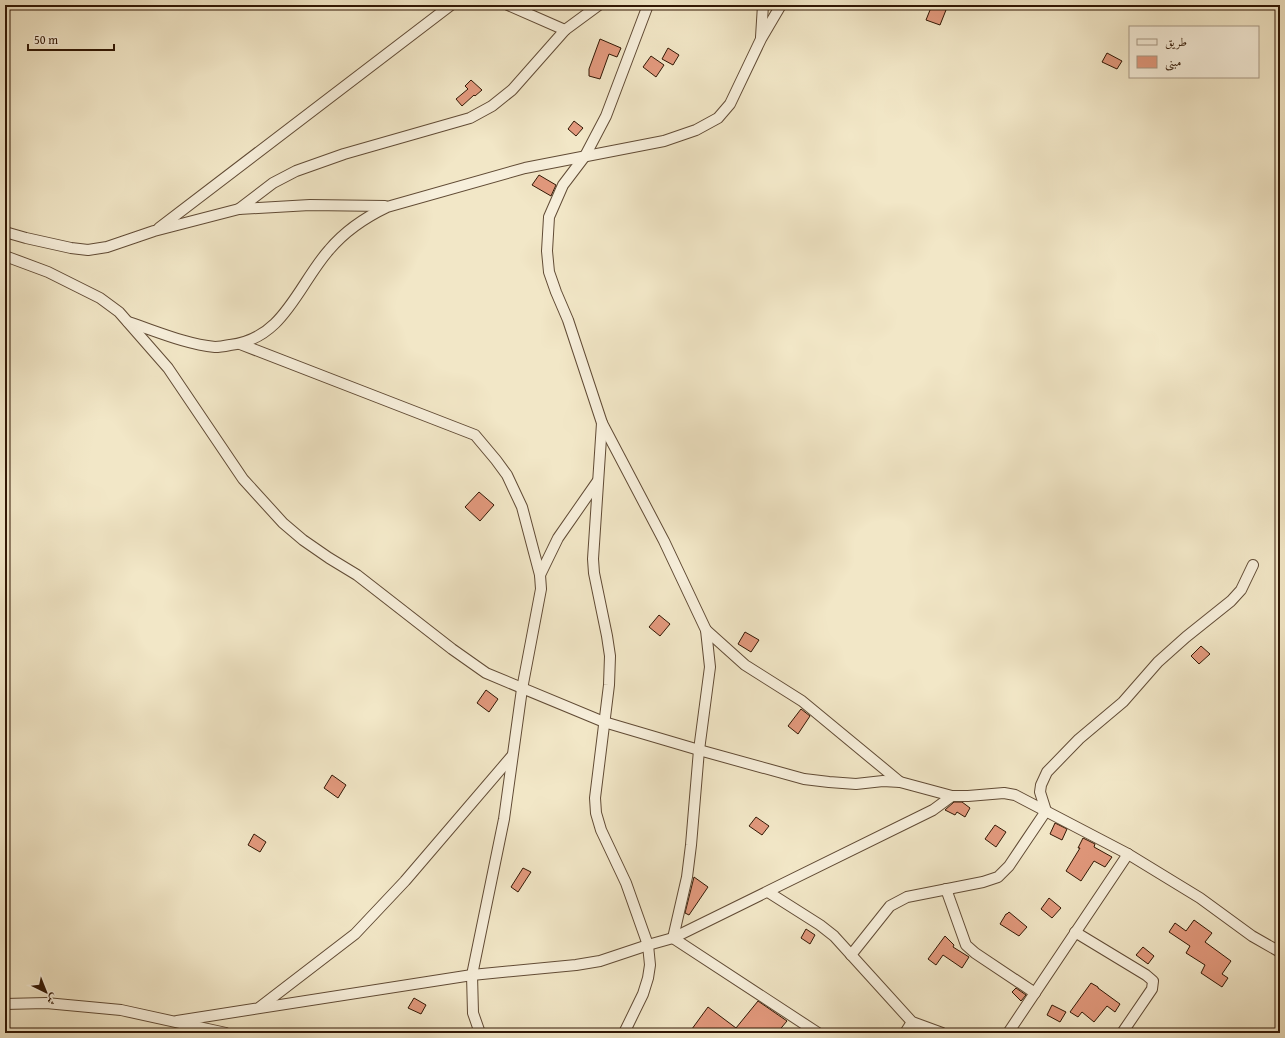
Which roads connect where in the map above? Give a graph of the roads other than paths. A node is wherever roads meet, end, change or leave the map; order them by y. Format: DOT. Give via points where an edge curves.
graph roads {
  1 [pos="451,5"];
  2 [pos="508,5"];
  3 [pos="599,5"];
  4 [pos="648,5"];
  5 [pos="763,5"];
  6 [pos="781,5"];
  7 [pos="565,30"];
  8 [pos="761,39"];
  9 [pos="585,156"];
  10 [pos="387,206"];
  11 [pos="240,209"];
  12 [pos="154,231"];
  13 [pos="5,232"];
  14 [pos="5,256"];
  15 [pos="128,322"];
  16 [pos="240,344"];
  17 [pos="602,423"];
  18 [pos="598,480"];
  19 [pos="1253,565"];
  20 [pos="540,575"];
  21 [pos="706,630"];
  22 [pos="522,688"];
  23 [pos="604,722"];
  24 [pos="699,750"];
  25 [pos="512,756"];
  26 [pos="900,782"];
  27 [pos="952,796"];
  28 [pos="1046,811"];
  29 [pos="1128,854"];
  30 [pos="946,889"];
  31 [pos="768,892"];
  32 [pos="1075,932"];
  33 [pos="673,938"];
  34 [pos="648,945"];
  35 [pos="1280,952"];
  36 [pos="851,955"];
  37 [pos="472,975"];
  38 [pos="1035,993"];
  39 [pos="5,1004"];
  40 [pos="258,1009"];
  41 [pos="177,1021"];
  42 [pos="912,1022"];
  43 [pos="226,1033"];
  44 [pos="480,1033"];
  45 [pos="624,1033"];
  46 [pos="818,1033"];
  47 [pos="905,1033"];
  48 [pos="942,1033"];
  49 [pos="1008,1033"];
  50 [pos="1122,1033"];
  1 -- 12 [label="street"];
  2 -- 7 [label="street"];
  3 -- 7 [label="street"];
  4 -- 9 [label="street" via="606,116"];
  5 -- 8 [label="street"];
  6 -- 8 [label="street"];
  7 -- 11 [label="street" via="512,90 476,115 296,171 274,183"];
  8 -- 9 [label="street" via="730,104 718,118 696,130 664,141"];
  9 -- 10 [label="street" via="525,168"];
  9 -- 17 [label="street" via="563,185 550,217 547,251 549,272 568,320"];
  10 -- 11 [label="street" via="310,205"];
  10 -- 16 [label="street" via="353,227 329,250 283,316 270,329 257,338"];
  11 -- 12 [label="street"];
  12 -- 13 [label="street" via="88,250"];
  14 -- 15 [label="street" via="48,272 100,298"];
  15 -- 16 [label="street" via="217,347"];
  15 -- 22 [label="street" via="168,368 243,479 283,523 328,558 357,574 486,674"];
  16 -- 20 [label="street" via="475,435 507,475 522,507"];
  17 -- 18 [label="street"];
  17 -- 21 [label="street" via="664,541"];
  18 -- 20 [label="street" via="558,538"];
  18 -- 23 [label="street" via="593,559 610,656"];
  19 -- 28 [label="street" via="1231,601 1158,662 1122,702 1079,739 1047,772 1040,792"];
  20 -- 22 [label="street" via="540,600"];
  21 -- 24 [label="street" via="710,667"];
  21 -- 26 [label="street" via="745,665 802,701"];
  22 -- 23 [label="street"];
  22 -- 25 [label="street"];
  23 -- 24 [label="street"];
  23 -- 34 [label="street" via="595,798 596,813 601,830 626,883"];
  24 -- 26 [label="street" via="804,778 829,782"];
  24 -- 33 [label="street" via="687,877"];
  25 -- 37 [label="street" via="502,827"];
  25 -- 40 [label="street" via="410,876 355,934"];
  26 -- 27 [label="street"];
  27 -- 28 [label="street" via="1004,792"];
  27 -- 31 [label="street" via="933,810"];
  28 -- 29 [label="street"];
  28 -- 30 [label="street" via="1010,866 998,877"];
  29 -- 32 [label="street"];
  29 -- 35 [label="street" via="1200,898 1252,936"];
  30 -- 36 [label="street" via="907,897 890,906"];
  30 -- 38 [label="street" via="966,945"];
  31 -- 33 [label="street"];
  31 -- 36 [label="street" via="820,925"];
  32 -- 38 [label="street"];
  32 -- 50 [label="street" via="1153,981 1152,989"];
  33 -- 34 [label="street"];
  33 -- 46 [label="street"];
  34 -- 37 [label="street" via="600,961"];
  34 -- 45 [label="street" via="648,978"];
  36 -- 42 [label="street"];
  37 -- 40 [label="street"];
  37 -- 44 [label="street" via="474,1013"];
  38 -- 49 [label="street"];
  39 -- 41 [label="street" via="46,1003 121,1010"];
  40 -- 41 [label="street"];
  41 -- 43 [label="street"];
  42 -- 47 [label="street"];
  42 -- 48 [label="street"];
}
